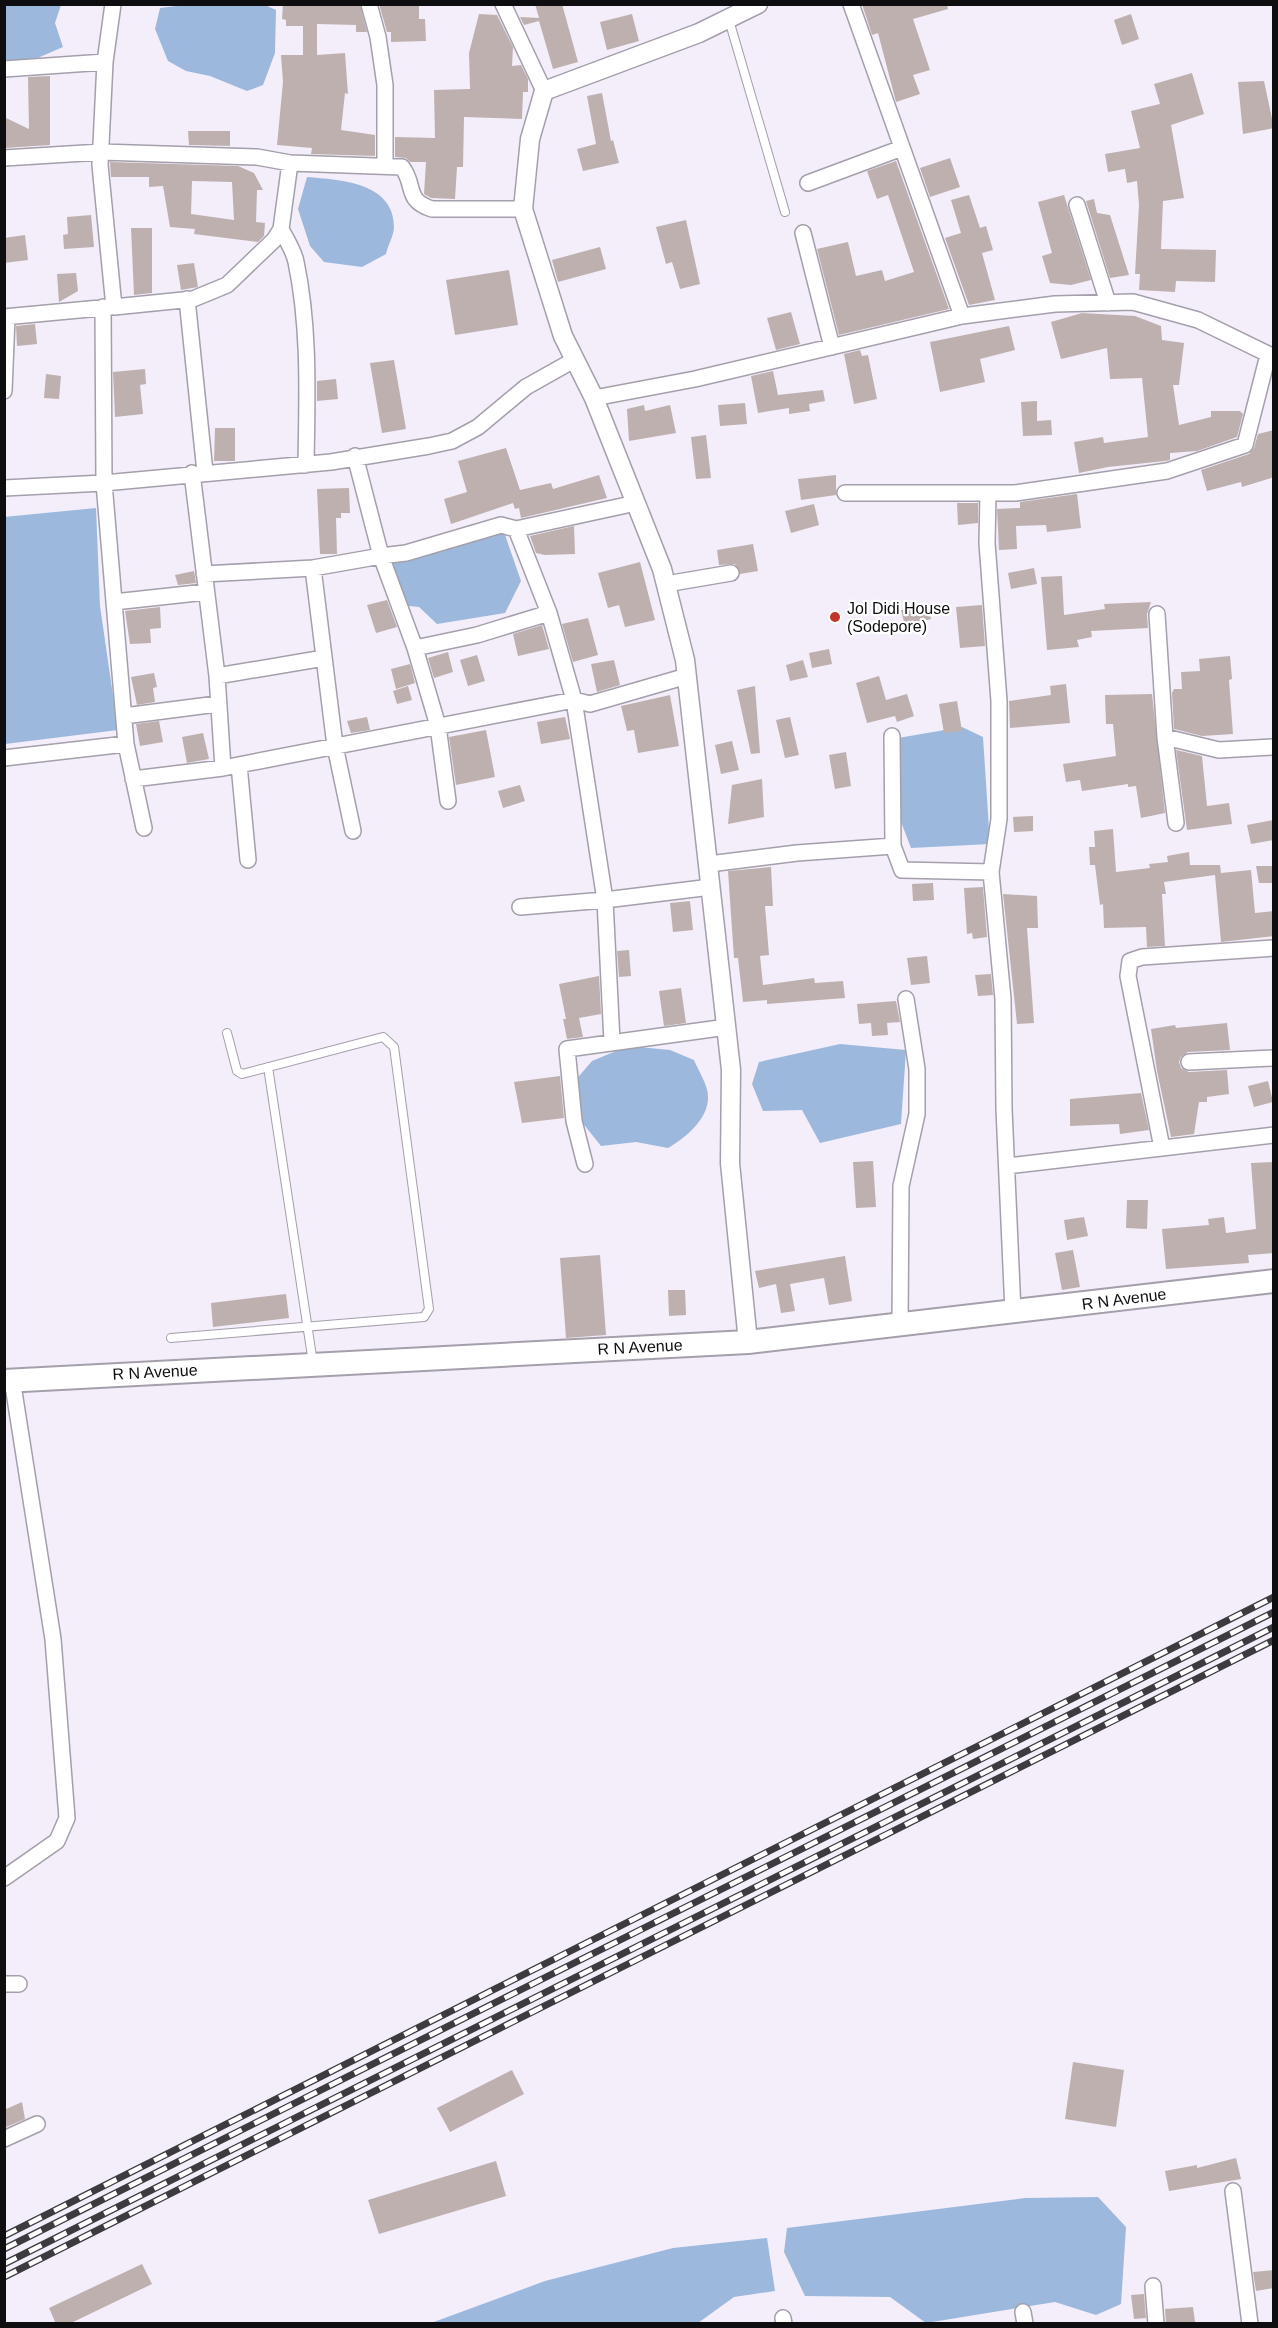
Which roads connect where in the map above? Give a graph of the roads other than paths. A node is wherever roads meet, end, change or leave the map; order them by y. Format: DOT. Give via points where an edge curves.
graph roads {
  1 [pos="113,4"];
  2 [pos="369,4"];
  3 [pos="503,4"];
  4 [pos="758,4"];
  5 [pos="851,4"];
  6 [pos="729,18"];
  7 [pos="105,62"];
  8 [pos="4,69"];
  9 [pos="544,91"];
  10 [pos="902,148"];
  11 [pos="100,152"];
  12 [pos="4,158"];
  13 [pos="290,163"];
  14 [pos="386,166"];
  15 [pos="808,183"];
  16 [pos="1077,205"];
  17 [pos="523,209"];
  18 [pos="785,212"];
  19 [pos="281,228"];
  20 [pos="803,233"];
  21 [pos="187,299"];
  22 [pos="1108,303"];
  23 [pos="108,307"];
  24 [pos="962,316"];
  25 [pos="6,317"];
  26 [pos="832,347"];
  27 [pos="1271,356"];
  28 [pos="574,360"];
  29 [pos="4,391"];
  30 [pos="594,398"];
  31 [pos="355,456"];
  32 [pos="306,465"];
  33 [pos="199,473"];
  34 [pos="104,483"];
  35 [pos="4,488"];
  36 [pos="845,493"];
  37 [pos="988,493"];
  38 [pos="636,504"];
  39 [pos="516,528"];
  40 [pos="381,556"];
  41 [pos="313,568"];
  42 [pos="731,573"];
  43 [pos="204,574"];
  44 [pos="666,584"];
  45 [pos="206,592"];
  46 [pos="114,602"];
  47 [pos="549,613"];
  48 [pos="1157,614"];
  49 [pos="415,648"];
  50 [pos="324,658"];
  51 [pos="216,676"];
  52 [pos="687,676"];
  53 [pos="574,700"];
  54 [pos="218,704"];
  55 [pos="124,716"];
  56 [pos="438,726"];
  57 [pos="892,736"];
  58 [pos="1165,737"];
  59 [pos="126,744"];
  60 [pos="335,746"];
  61 [pos="1274,747"];
  62 [pos="4,758"];
  63 [pos="239,765"];
  64 [pos="223,768"];
  65 [pos="133,779"];
  66 [pos="448,801"];
  67 [pos="1176,823"];
  68 [pos="144,828"];
  69 [pos="353,831"];
  70 [pos="893,846"];
  71 [pos="248,860"];
  72 [pos="709,864"];
  73 [pos="991,872"];
  74 [pos="711,887"];
  75 [pos="605,900"];
  76 [pos="520,907"];
  77 [pos="1274,948"];
  78 [pos="906,999"];
  79 [pos="727,1027"];
  80 [pos="227,1034"];
  81 [pos="612,1042"];
  82 [pos="1274,1058"];
  83 [pos="1189,1062"];
  84 [pos="268,1067"];
  85 [pos="1274,1135"];
  86 [pos="1162,1148"];
  87 [pos="585,1164"];
  88 [pos="1006,1166"];
  89 [pos="1274,1281"];
  90 [pos="1013,1312"];
  91 [pos="900,1325"];
  92 [pos="308,1328"];
  93 [pos="171,1338"];
  94 [pos="748,1342"];
  95 [pos="314,1364"];
  96 [pos="8,1380"];
  97 [pos="4,1878"];
  98 [pos="37,2124"];
  99 [pos="4,2139"];
  100 [pos="1233,2191"];
  101 [pos="1153,2286"];
  102 [pos="1156,2324"];
  103 [pos="1250,2324"];
  1 -- 7 [label="street"];
  2 -- 14 [label="street" via="385,85"];
  3 -- 9 [label="street"];
  4 -- 6 [label="street"];
  5 -- 10 [label="street"];
  6 -- 9 [label="street"];
  6 -- 18 [label="lane"];
  7 -- 8 [label="street"];
  7 -- 11 [label="street"];
  9 -- 17 [label="street" via="530,139"];
  10 -- 15 [label="street"];
  10 -- 24 [label="street"];
  11 -- 12 [label="street"];
  11 -- 13 [label="street" via="257,157"];
  11 -- 23 [label="street"];
  13 -- 14 [label="street"];
  13 -- 19 [label="street"];
  14 -- 17 [label="street" via="402,167 413,198 432,209"];
  16 -- 22 [label="street"];
  17 -- 28 [label="street"];
  19 -- 21 [label="street" via="274,240 227,285"];
  19 -- 32 [label="street" via="296,260 303,319"];
  20 -- 26 [label="street"];
  21 -- 23 [label="street"];
  21 -- 33 [label="street"];
  22 -- 24 [label="street" via="1055,304"];
  22 -- 27 [label="street" via="1133,303 1198,320"];
  23 -- 25 [label="street"];
  23 -- 34 [label="street"];
  24 -- 26 [label="street"];
  25 -- 29 [label="street"];
  26 -- 30 [label="street"];
  27 -- 37 [label="street" via="1245,445 1167,471 1016,493"];
  28 -- 30 [label="street"];
  28 -- 31 [label="street" via="526,387 478,427 452,441"];
  30 -- 38 [label="street"];
  31 -- 32 [label="street"];
  31 -- 40 [label="street"];
  32 -- 33 [label="street"];
  33 -- 34 [label="street"];
  33 -- 43 [label="street"];
  34 -- 35 [label="street"];
  34 -- 46 [label="street"];
  36 -- 37 [label="street"];
  37 -- 73 [label="street" via="987,543 999,701 999,819"];
  38 -- 39 [label="street"];
  38 -- 44 [label="street"];
  39 -- 40 [label="street" via="501,525 406,553"];
  39 -- 47 [label="street"];
  40 -- 41 [label="street"];
  40 -- 49 [label="street"];
  41 -- 43 [label="street"];
  41 -- 50 [label="street"];
  42 -- 44 [label="street"];
  43 -- 45 [label="street"];
  44 -- 52 [label="street"];
  45 -- 46 [label="street"];
  45 -- 51 [label="street"];
  46 -- 55 [label="street"];
  47 -- 49 [label="street" via="477,635"];
  47 -- 53 [label="street"];
  48 -- 58 [label="street"];
  49 -- 56 [label="street"];
  50 -- 51 [label="street"];
  50 -- 60 [label="street"];
  51 -- 54 [label="street"];
  52 -- 53 [label="street" via="590,704"];
  52 -- 72 [label="street"];
  53 -- 56 [label="street"];
  53 -- 75 [label="street"];
  54 -- 55 [label="street"];
  54 -- 64 [label="street"];
  55 -- 59 [label="street"];
  56 -- 60 [label="street"];
  56 -- 66 [label="street"];
  57 -- 70 [label="street"];
  58 -- 61 [label="street" via="1219,750"];
  58 -- 67 [label="street"];
  59 -- 62 [label="street"];
  59 -- 65 [label="street"];
  60 -- 63 [label="street"];
  60 -- 69 [label="street"];
  63 -- 64 [label="street"];
  63 -- 71 [label="street"];
  64 -- 65 [label="street"];
  65 -- 68 [label="street"];
  70 -- 72 [label="street"];
  70 -- 73 [label="street" via="902,870"];
  72 -- 74 [label="street"];
  73 -- 88 [label="street" via="1003,999"];
  74 -- 75 [label="street"];
  74 -- 79 [label="street"];
  75 -- 76 [label="street"];
  75 -- 81 [label="street"];
  77 -- 86 [label="street" via="1142,957 1130,962 1128,976"];
  78 -- 91 [label="street" via="917,1069 917,1114 901,1186"];
  79 -- 81 [label="street"];
  79 -- 94 [label="street" via="731,1070 730,1163"];
  80 -- 84 [label="lane" via="237,1071 242,1074"];
  81 -- 87 [label="street" via="567,1049 574,1121"];
  82 -- 83 [label="street"];
  84 -- 92 [label="lane"];
  84 -- 92 [label="lane" via="383,1037 394,1047 429,1309 424,1317"];
  85 -- 86 [label="street"];
  86 -- 88 [label="street"];
  88 -- 90 [label="street"];
  89 -- 90 [label="main road, R N Avenue"];
  90 -- 91 [label="main road, R N Avenue"];
  91 -- 94 [label="main road, R N Avenue"];
  92 -- 93 [label="lane"];
  92 -- 95 [label="lane"];
  94 -- 95 [label="main road, R N Avenue"];
  95 -- 96 [label="main road, R N Avenue"];
  96 -- 97 [label="street" via="53,1639 67,1818 57,1841"];
  98 -- 99 [label="street"];
  100 -- 103 [label="street"];
  101 -- 102 [label="street"];
}
